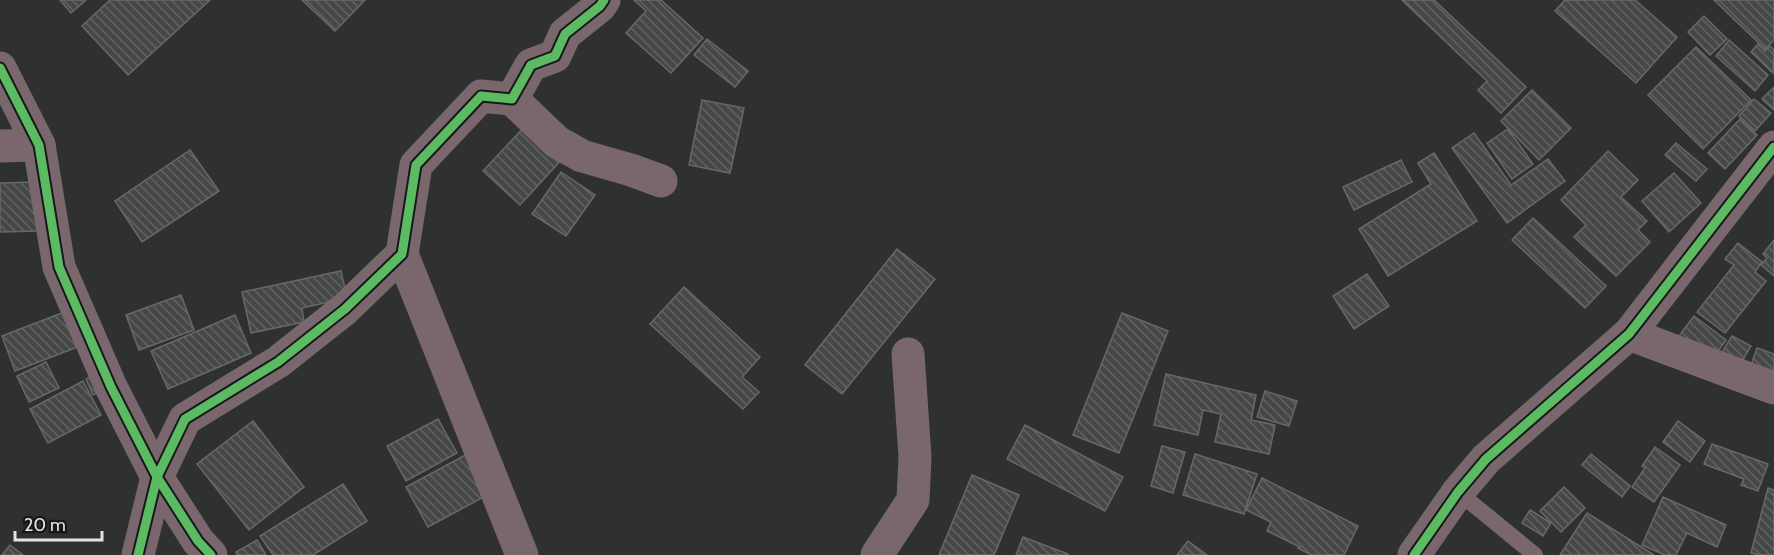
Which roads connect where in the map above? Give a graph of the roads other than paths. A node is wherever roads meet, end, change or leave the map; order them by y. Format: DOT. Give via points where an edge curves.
graph roads {
  1 [pos="604,0"];
  2 [pos="0,68"];
  3 [pos="512,99"];
  4 [pos="39,145"];
  5 [pos="0,146"];
  6 [pos="1774,147"];
  7 [pos="661,182"];
  8 [pos="402,254"];
  9 [pos="1629,334"];
  10 [pos="908,354"];
  11 [pos="1774,388"];
  12 [pos="157,477"];
  13 [pos="1458,492"];
  14 [pos="138,555"];
  15 [pos="211,555"];
  16 [pos="522,555"];
  17 [pos="877,555"];
  18 [pos="1414,555"];
  19 [pos="1535,555"];
  1 -- 3 [label="street" via="566,34 555,56 531,65"];
  2 -- 4 [label="street"];
  3 -- 7 [label="street" via="557,142 582,156"];
  3 -- 8 [label="street" via="481,96 416,165"];
  4 -- 5 [label="street"];
  4 -- 12 [label="street" via="59,267 111,387"];
  6 -- 9 [label="street"];
  8 -- 12 [label="street" via="345,309 278,362 185,419"];
  8 -- 16 [label="street"];
  9 -- 11 [label="street"];
  9 -- 13 [label="street" via="1486,459"];
  10 -- 17 [label="street" via="915,457 913,500"];
  12 -- 14 [label="street"];
  12 -- 15 [label="street"];
  13 -- 18 [label="street"];
  13 -- 19 [label="lane"];
}
